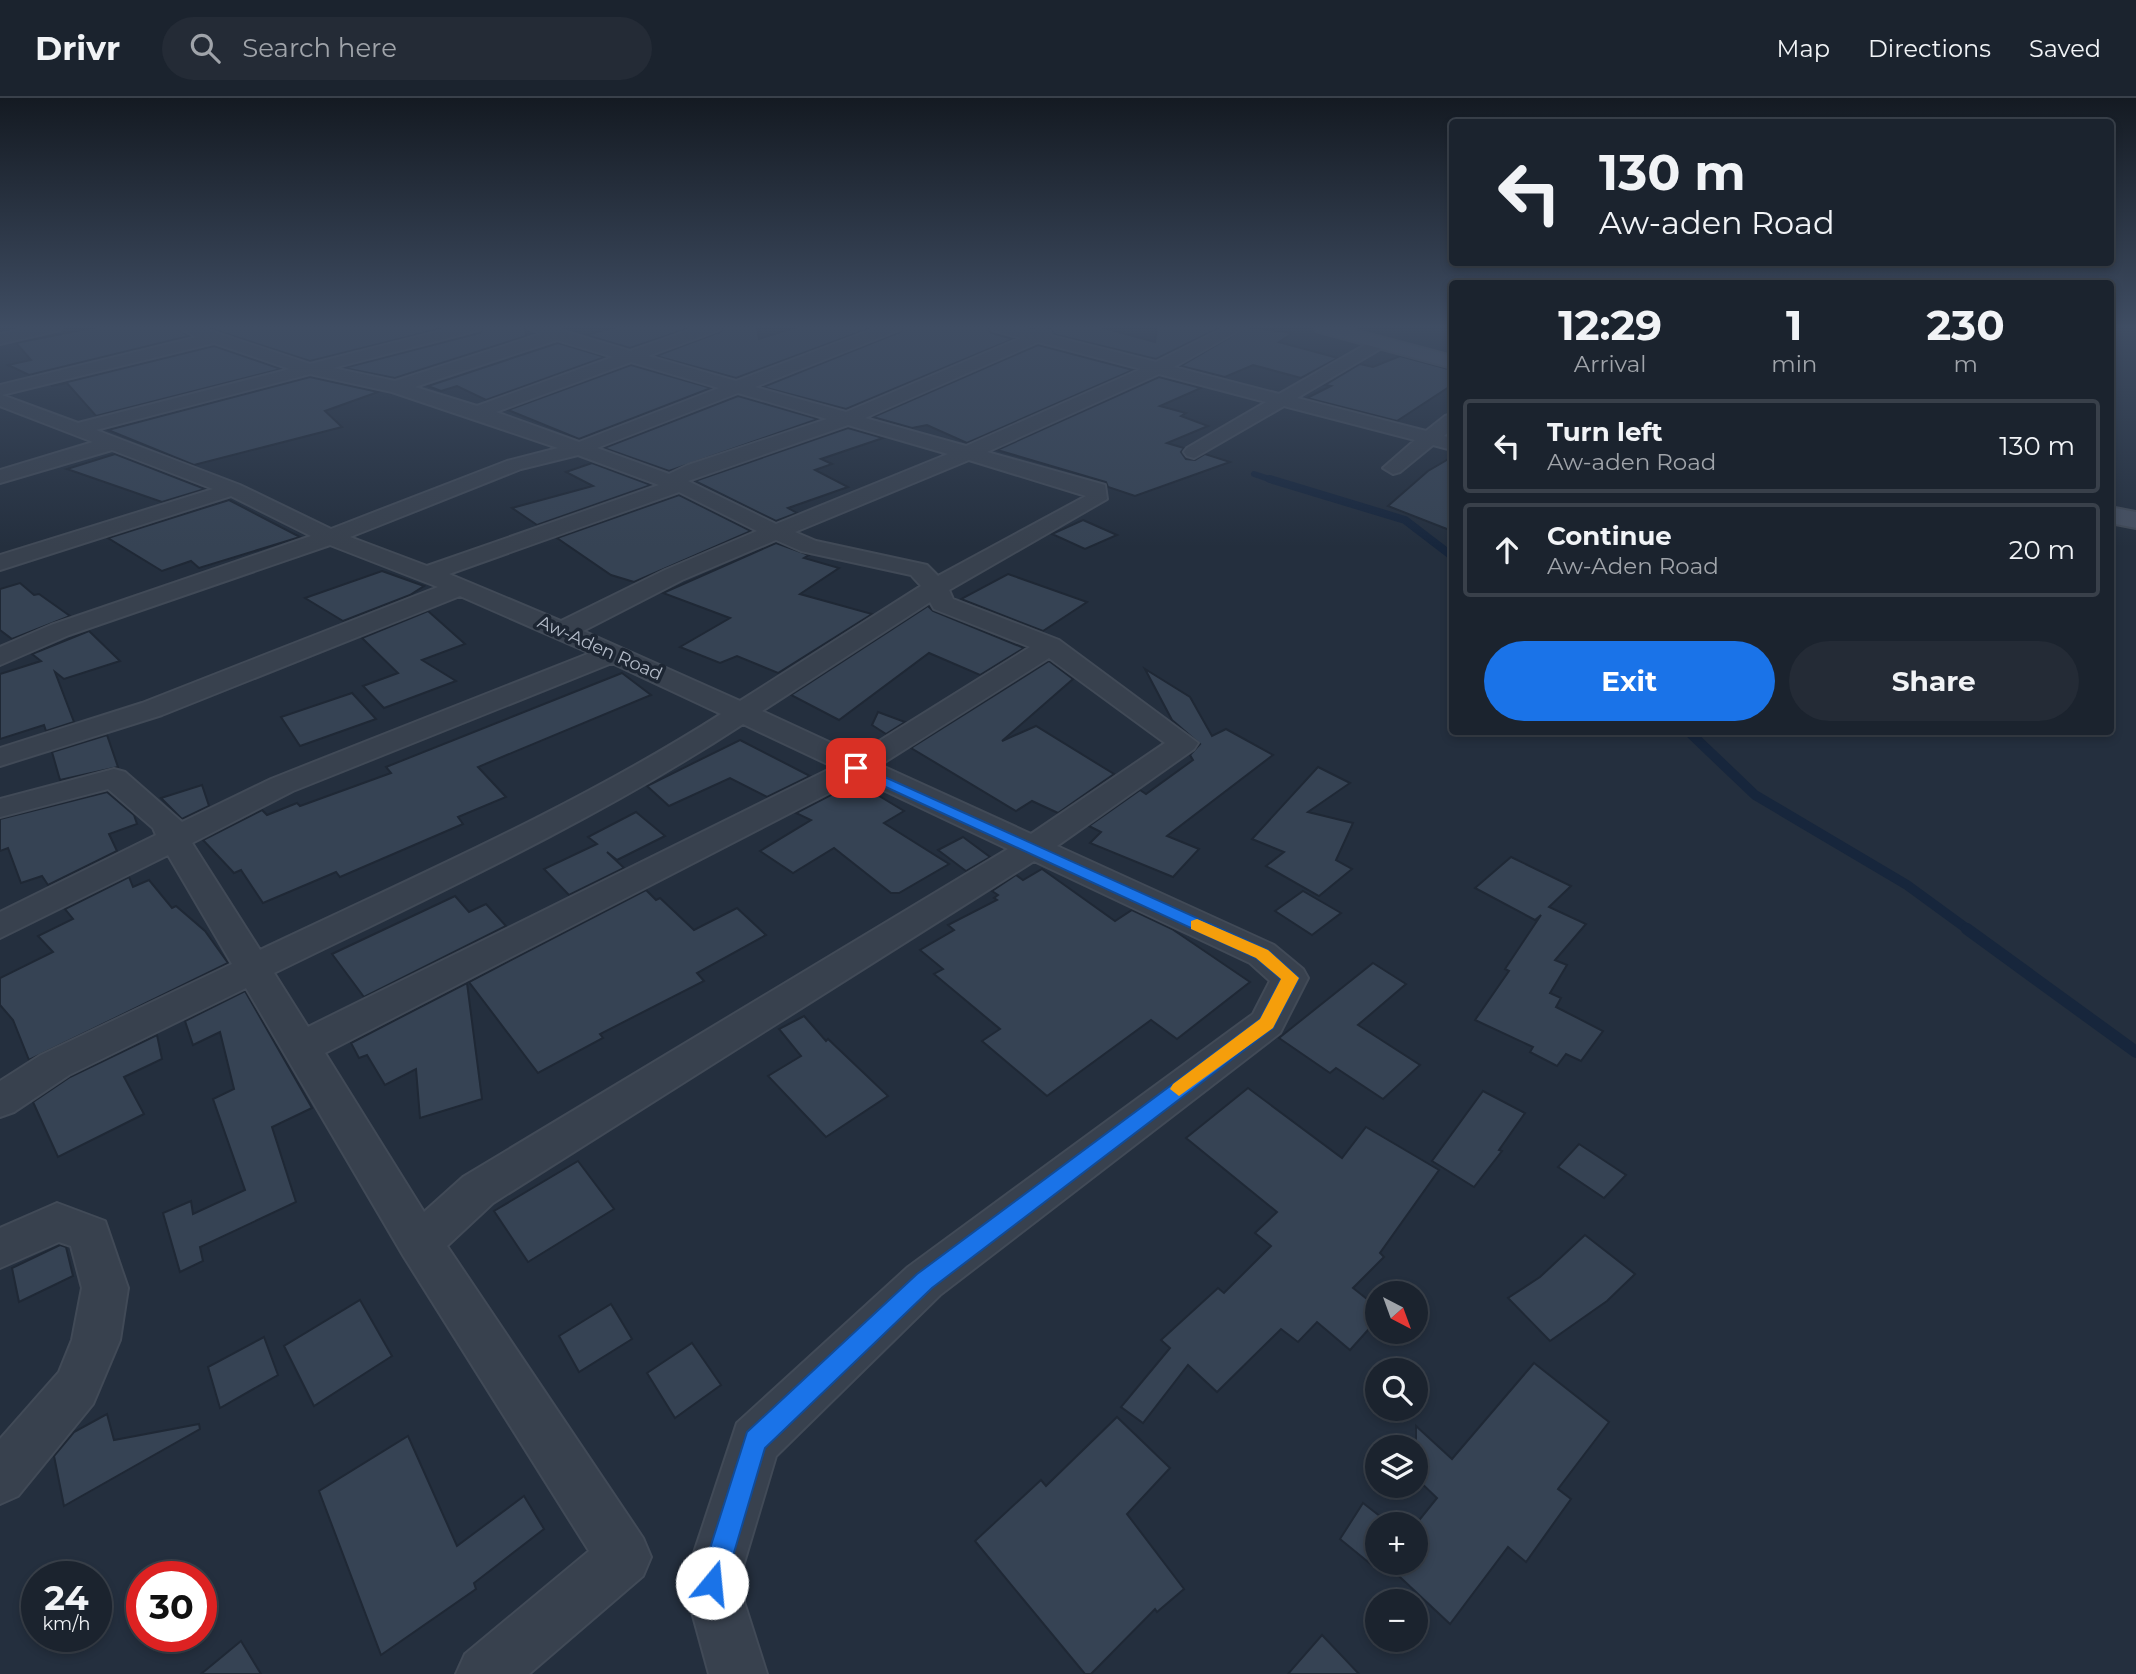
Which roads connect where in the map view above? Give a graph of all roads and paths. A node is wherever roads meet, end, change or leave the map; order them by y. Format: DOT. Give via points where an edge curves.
graph roads {
  1 [pos="1,401"];
  2 [pos="184,401"];
  3 [pos="440,401"];
  4 [pos="508,401"];
  5 [pos="701,401"];
  6 [pos="786,401"];
  7 [pos="889,401"];
  8 [pos="1090,401"];
  9 [pos="1281,401"];
  10 [pos="1284,401"];
  11 [pos="478,412"];
  12 [pos="846,419"];
  13 [pos="1449,422"];
  14 [pos="74,430"];
  15 [pos="1430,438"];
  16 [pos="1449,443"];
  17 [pos="109,444"];
  18 [pos="578,449"];
  19 [pos="1194,452"];
  20 [pos="967,455"];
  21 [pos="1393,468"];
  22 [pos="0,477"];
  23 [pos="674,483"];
  24 [pos="233,489"];
  25 [pos="2114,516"];
  26 [pos="2136,520"];
  27 [pos="775,531"];
  28 [pos="330,537"];
  29 [pos="0,563"];
  30 [pos="427,574"];
  31 [pos="460,587"];
  32 [pos="936,587"];
  33 [pos="562,631"];
  34 [pos="1050,646"];
  35 [pos="613,653"];
  36 [pos="0,657"];
  37 [pos="740,711"];
  38 [pos="102,725"];
  39 [pos="0,757"];
  40 [pos="856,768"];
  41 [pos="114,778"];
  42 [pos="0,808"];
  43 [pos="174,839"];
  44 [pos="1034,847"];
  45 [pos="0,926"];
  46 [pos="253,969"];
  47 [pos="301,1048"];
  48 [pos="0,1101"];
  49 [pos="420,1243"];
  50 [pos="0,1249"];
  51 [pos="0,1478"];
  52 [pos="485,1674"];
  53 [pos="738,1674"];
  1 -- 14 [label="street, Aw-Aden Road"];
  2 -- 14 [label="street"];
  3 -- 11 [label="street"];
  4 -- 11 [label="street"];
  5 -- 18 [label="street"];
  6 -- 12 [label="street"];
  7 -- 12 [label="street"];
  8 -- 20 [label="street"];
  9 -- 19 [label="street"];
  10 -- 15 [label="street"];
  11 -- 18 [label="street"];
  12 -- 20 [label="street"];
  12 -- 23 [label="street" via="695,469"];
  13 -- 15 [label="street"];
  14 -- 17 [label="street, Aw-Aden Road"];
  15 -- 16 [label="street"];
  15 -- 21 [label="street"];
  17 -- 22 [label="street"];
  17 -- 24 [label="street, Aw-Aden Road"];
  18 -- 23 [label="street"];
  18 -- 28 [label="street" via="513,465"];
  20 -- 27 [label="street"];
  20 -- 32 [label="street" via="1097,490 1096,499"];
  23 -- 27 [label="street"];
  23 -- 30 [label="street"];
  24 -- 28 [label="street, Aw-Aden Road"];
  24 -- 29 [label="street"];
  25 -- 26 [label="street"];
  27 -- 32 [label="street" via="832,552 919,570"];
  27 -- 33 [label="street"];
  28 -- 30 [label="street, Aw-Aden Road"];
  28 -- 36 [label="street" via="60,630"];
  30 -- 31 [label="street, Aw-Aden Road"];
  31 -- 33 [label="street, Aw-Aden Road"];
  31 -- 38 [label="street"];
  32 -- 34 [label="street" via="943,604"];
  32 -- 37 [label="street"];
  33 -- 35 [label="street, Aw-Aden Road"];
  34 -- 40 [label="street"];
  34 -- 44 [label="street" via="1184,743"];
  35 -- 37 [label="street, Aw-Aden Road"];
  35 -- 43 [label="street" via="282,785"];
  37 -- 40 [label="street, Aw-Aden Road"];
  37 -- 46 [label="street" via="684,750 530,834"];
  38 -- 39 [label="street"];
  38 -- 41 [label="street"];
  40 -- 44 [label="street, Aw-Aden Road"];
  40 -- 47 [label="street"];
  41 -- 42 [label="street"];
  41 -- 43 [label="street" via="167,823"];
  43 -- 45 [label="street"];
  43 -- 46 [label="street"];
  44 -- 49 [label="street" via="478,1190"];
  44 -- 53 [label="street, Aw-Aden Road" via="1262,954 1290,978 1267,1023 924,1281 755,1441 712,1583"];
  46 -- 47 [label="street"];
  46 -- 48 [label="street" via="55,1065"];
  47 -- 49 [label="street"];
  49 -- 52 [label="street" via="624,1557"];
  50 -- 51 [label="street" via="57,1222 90,1234 105,1288 96,1340 76,1388"];
}
